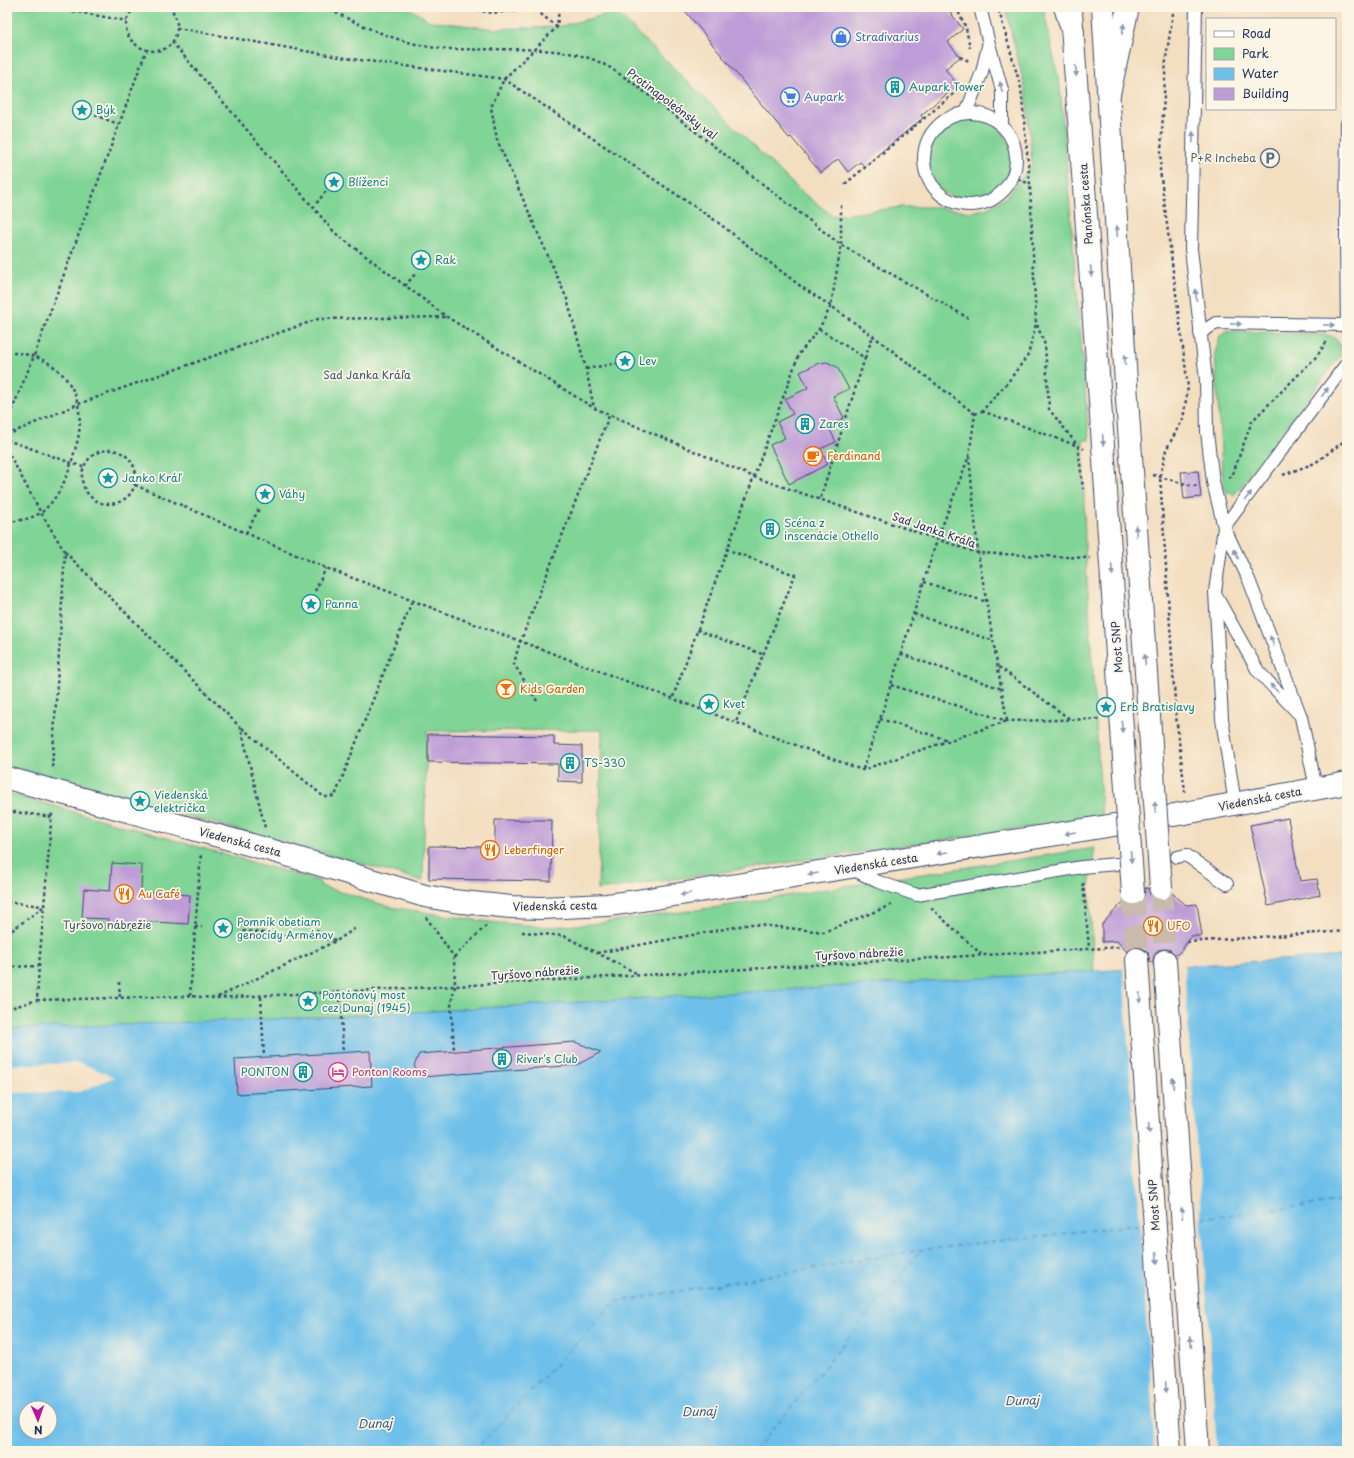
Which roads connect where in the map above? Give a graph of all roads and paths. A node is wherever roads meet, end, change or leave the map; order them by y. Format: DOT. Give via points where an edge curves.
graph roads {
  1 [pos="49,7"];
  2 [pos="135,7"];
  3 [pos="168,7"];
  4 [pos="325,7"];
  5 [pos="459,7"];
  6 [pos="563,7"];
  7 [pos="956,7"];
  8 [pos="980,7"];
  9 [pos="1066,7"];
  10 [pos="1071,7"];
  11 [pos="1103,7"];
  12 [pos="1128,7"];
  13 [pos="1174,7"];
  14 [pos="1196,7"];
  15 [pos="559,8"];
  16 [pos="536,10"];
  17 [pos="127,21"];
  18 [pos="557,27"];
  19 [pos="177,28"];
  20 [pos="1073,32"];
  21 [pos="172,42"];
  22 [pos="988,44"];
  23 [pos="535,50"];
  24 [pos="146,51"];
  25 [pos="974,62"];
  26 [pos="504,79"];
  27 [pos="960,88"];
  28 [pos="1109,94"];
  29 [pos="966,113"];
  30 [pos="95,115"];
  31 [pos="1347,123"];
  32 [pos="118,124"];
  33 [pos="1002,126"];
  34 [pos="1013,177"];
  35 [pos="845,184"];
  36 [pos="326,191"];
  37 [pos="840,205"];
  38 [pos="313,208"];
  39 [pos="841,245"];
  40 [pos="416,273"];
  41 [pos="405,286"];
  42 [pos="831,306"];
  43 [pos="447,317"];
  44 [pos="968,318"];
  45 [pos="1036,324"];
  46 [pos="1331,325"];
  47 [pos="1347,326"];
  48 [pos="819,329"];
  49 [pos="1200,333"];
  50 [pos="873,336"];
  51 [pos="7,354"];
  52 [pos="34,356"];
  53 [pos="865,358"];
  54 [pos="618,363"];
  55 [pos="1347,363"];
  56 [pos="586,368"];
  57 [pos="1100,401"];
  58 [pos="78,404"];
  59 [pos="594,408"];
  60 [pos="982,410"];
  61 [pos="975,414"];
  62 [pos="609,416"];
  63 [pos="7,422"];
  64 [pos="7,435"];
  65 [pos="1347,439"];
  66 [pos="7,440"];
  67 [pos="1078,446"];
  68 [pos="7,450"];
  69 [pos="1090,451"];
  70 [pos="969,456"];
  71 [pos="71,464"];
  72 [pos="83,467"];
  73 [pos="754,477"];
  74 [pos="1160,477"];
  75 [pos="1213,482"];
  76 [pos="135,485"];
  77 [pos="1256,485"];
  78 [pos="820,499"];
  79 [pos="260,507"];
  80 [pos="41,513"];
  81 [pos="7,522"];
  82 [pos="1224,527"];
  83 [pos="246,533"];
  84 [pos="937,540"];
  85 [pos="726,549"];
  86 [pos="65,552"];
  87 [pos="978,553"];
  88 [pos="1092,558"];
  89 [pos="326,568"];
  90 [pos="924,582"];
  91 [pos="315,591"];
  92 [pos="1214,592"];
  93 [pos="412,601"];
  94 [pos="987,602"];
  95 [pos="914,614"];
  96 [pos="697,630"];
  97 [pos="994,641"];
  98 [pos="521,642"];
  99 [pos="762,654"];
  100 [pos="901,654"];
  101 [pos="999,666"];
  102 [pos="891,685"];
  103 [pos="1002,689"];
  104 [pos="672,697"];
  105 [pos="537,701"];
  106 [pos="1301,717"];
  107 [pos="880,719"];
  108 [pos="1101,719"];
  109 [pos="1071,720"];
  110 [pos="1007,721"];
  111 [pos="736,722"];
  112 [pos="241,728"];
  113 [pos="949,741"];
  114 [pos="52,770"];
  115 [pos="862,770"];
  116 [pos="7,778"];
  117 [pos="1347,783"];
  118 [pos="1316,788"];
  119 [pos="1186,795"];
  120 [pos="1234,804"];
  121 [pos="53,806"];
  122 [pos="7,811"];
  123 [pos="1174,815"];
  124 [pos="52,817"];
  125 [pos="1114,825"];
  126 [pos="270,850"];
  127 [pos="202,851"];
  128 [pos="1177,857"];
  129 [pos="1117,864"];
  130 [pos="1082,867"];
  131 [pos="849,868"];
  132 [pos="1227,884"];
  133 [pos="1160,888"];
  134 [pos="1133,892"];
  135 [pos="917,895"];
  136 [pos="7,902"];
  137 [pos="43,906"];
  138 [pos="422,912"];
  139 [pos="318,918"];
  140 [pos="489,922"];
  141 [pos="70,925"];
  142 [pos="195,927"];
  143 [pos="202,927"];
  144 [pos="357,927"];
  145 [pos="142,929"];
  146 [pos="243,931"];
  147 [pos="1347,931"];
  148 [pos="522,932"];
  149 [pos="7,934"];
  150 [pos="316,938"];
  151 [pos="338,940"];
  152 [pos="1187,942"];
  153 [pos="1089,948"];
  154 [pos="1130,953"];
  155 [pos="597,954"];
  156 [pos="981,954"];
  157 [pos="454,956"];
  158 [pos="1165,961"];
  159 [pos="39,966"];
  160 [pos="7,967"];
  161 [pos="638,975"];
  162 [pos="120,982"];
  163 [pos="455,986"];
  164 [pos="340,993"];
  165 [pos="190,996"];
  166 [pos="261,997"];
  167 [pos="120,998"];
  168 [pos="215,998"];
  169 [pos="37,1000"];
  170 [pos="7,1009"];
  171 [pos="454,1050"];
  172 [pos="343,1052"];
  173 [pos="264,1057"];
  174 [pos="1170,1451"];
  175 [pos="1198,1451"];
  1 -- 17 [label="path"];
  2 -- 17 [label="path"];
  3 -- 19 [label="path" via="175,15"];
  4 -- 23 [label="path, Protinapoleónsky val" via="352,21 399,39 436,48"];
  5 -- 16 [label="path" via="493,13"];
  6 -- 15 [label="path"];
  7 -- 25 [label="path" via="966,28"];
  8 -- 22 [label="lane"];
  9 -- 20 [label="main road"];
  10 -- 20 [label="main road, Panónska cesta"];
  11 -- 28 [label="main road"];
  28 -- 12 [label="main road, one-way"];
  13 -- 74 [label="path" via="1166,58 1160,170 1188,387 1183,419 1166,450"];
  49 -- 14 [label="lane, one-way" via="1191,249"];
  15 -- 16 [label="path"];
  15 -- 18 [label="path"];
  16 -- 18 [label="path"];
  17 -- 24 [label="path" via="127,29 133,43"];
  18 -- 23 [label="path"];
  19 -- 21 [label="path"];
  19 -- 26 [label="path" via="345,58"];
  20 -- 57 [label="main road, Panónska cesta, one-way"];
  21 -- 24 [label="path" via="160,50"];
  21 -- 38 [label="path, Sad Janka Kráľa"];
  22 -- 29 [label="lane" via="982,72"];
  33 -- 22 [label="lane, one-way" via="1002,90"];
  23 -- 26 [label="path"];
  23 -- 39 [label="path, Protinapoleónsky val" via="572,54 602,63 629,80"];
  24 -- 32 [label="path"];
  26 -- 42 [label="path" via="716,221 803,288"];
  26 -- 56 [label="path" via="491,107 497,140 567,299"];
  27 -- 35 [label="path"];
  133 -- 28 [label="main road, one-way, bridge"];
  29 -- 33 [label="lane" via="991,118"];
  29 -- 34 [label="lane" via="948,118 929,137 923,161 926,175 933,188 951,202 969,206 979,205 996,198"];
  30 -- 32 [label="path"];
  31 -- 47 [label="lane"];
  32 -- 52 [label="path"];
  33 -- 34 [label="lane" via="1008,132 1015,149 1016,168"];
  34 -- 45 [label="path" via="1030,184"];
  36 -- 38 [label="path"];
  37 -- 39 [label="path"];
  38 -- 41 [label="path, Sad Janka Kráľa" via="335,233"];
  39 -- 42 [label="path"];
  39 -- 44 [label="path, Protinapoleónsky val"];
  40 -- 41 [label="path"];
  41 -- 43 [label="path, Sad Janka Kráľa"];
  42 -- 48 [label="path"];
  42 -- 50 [label="path"];
  43 -- 58 [label="path" via="318,319"];
  43 -- 59 [label="path, Sad Janka Kráľa"];
  45 -- 60 [label="path" via="1028,355"];
  45 -- 67 [label="path" via="1045,345 1050,409"];
  46 -- 47 [label="lane"];
  49 -- 46 [label="lane, one-way" via="1216,323"];
  46 -- 75 [label="path" via="1331,336 1317,356 1252,421 1232,476"];
  48 -- 53 [label="path"];
  48 -- 73 [label="path" via="798,354"];
  49 -- 75 [label="lane"];
  50 -- 53 [label="path"];
  50 -- 61 [label="path"];
  51 -- 52 [label="path"];
  52 -- 58 [label="path" via="52,365 68,380"];
  52 -- 63 [label="path"];
  53 -- 78 [label="path"];
  54 -- 56 [label="path"];
  77 -- 55 [label="lane, one-way"];
  56 -- 59 [label="path"];
  57 -- 134 [label="main road, Most SNP, one-way, bridge"];
  58 -- 64 [label="path"];
  58 -- 71 [label="path" via="79,433"];
  59 -- 62 [label="path, Sad Janka Kráľa"];
  60 -- 61 [label="path"];
  60 -- 67 [label="path"];
  61 -- 70 [label="path"];
  62 -- 73 [label="path, Sad Janka Kráľa"];
  62 -- 98 [label="path"];
  65 -- 77 [label="path" via="1315,463"];
  66 -- 71 [label="path"];
  67 -- 69 [label="path"];
  68 -- 80 [label="path"];
  70 -- 84 [label="path"];
  70 -- 87 [label="path"];
  71 -- 72 [label="path"];
  71 -- 80 [label="path" via="59,493"];
  72 -- 76 [label="path" via="88,459 104,450 122,453 134,467"];
  72 -- 76 [label="path" via="82,484 86,492 99,502 108,504 124,499"];
  73 -- 78 [label="path, Sad Janka Kráľa"];
  73 -- 85 [label="path"];
  74 -- 75 [label="path" via="1193,486"];
  74 -- 119 [label="path" via="1176,716"];
  75 -- 82 [label="lane"];
  76 -- 83 [label="path"];
  82 -- 77 [label="lane, one-way"];
  78 -- 84 [label="path, Sad Janka Kráľa"];
  79 -- 83 [label="path"];
  80 -- 81 [label="path"];
  80 -- 86 [label="path"];
  82 -- 92 [label="lane"];
  106 -- 82 [label="lane, one-way" via="1249,580"];
  83 -- 89 [label="path"];
  84 -- 87 [label="path, Sad Janka Kráľa"];
  84 -- 90 [label="path"];
  85 -- 96 [label="path"];
  85 -- 99 [label="path" via="795,575"];
  86 -- 112 [label="path"];
  86 -- 114 [label="path"];
  87 -- 88 [label="path, Sad Janka Kráľa"];
  87 -- 94 [label="path"];
  89 -- 91 [label="path"];
  89 -- 93 [label="path"];
  90 -- 94 [label="path"];
  90 -- 95 [label="path"];
  106 -- 92 [label="lane, one-way" via="1258,671"];
  92 -- 120 [label="lane" via="1222,719"];
  93 -- 98 [label="path"];
  93 -- 112 [label="path" via="335,796 324,797"];
  94 -- 97 [label="path"];
  95 -- 97 [label="path"];
  95 -- 100 [label="path"];
  96 -- 99 [label="path"];
  96 -- 104 [label="path"];
  97 -- 101 [label="path"];
  98 -- 104 [label="path"];
  98 -- 105 [label="path" via="514,664"];
  99 -- 111 [label="path"];
  100 -- 102 [label="path"];
  100 -- 103 [label="path"];
  101 -- 103 [label="path"];
  101 -- 109 [label="path"];
  102 -- 107 [label="path"];
  102 -- 110 [label="path"];
  103 -- 110 [label="path"];
  104 -- 111 [label="path"];
  106 -- 118 [label="lane"];
  107 -- 113 [label="path"];
  107 -- 115 [label="path"];
  108 -- 109 [label="path"];
  109 -- 110 [label="path"];
  110 -- 113 [label="path"];
  111 -- 115 [label="path"];
  112 -- 126 [label="path"];
  113 -- 115 [label="path"];
  116 -- 126 [label="main road, Viedenská cesta"];
  117 -- 118 [label="main road, Viedenská cesta"];
  118 -- 120 [label="main road, Viedenská cesta"];
  120 -- 123 [label="main road, Viedenská cesta"];
  121 -- 124 [label="path"];
  122 -- 124 [label="path"];
  124 -- 137 [label="path"];
  125 -- 131 [label="main road, Viedenská cesta, one-way"];
  131 -- 126 [label="main road, Viedenská cesta, one-way" via="607,905 512,907 425,896"];
  127 -- 142 [label="path"];
  128 -- 132 [label="lane" via="1186,855"];
  129 -- 130 [label="lane"];
  130 -- 135 [label="lane"];
  130 -- 153 [label="path"];
  131 -- 135 [label="lane" via="876,881"];
  135 -- 155 [label="path" via="824,932 751,924"];
  135 -- 156 [label="path"];
  136 -- 137 [label="path"];
  137 -- 149 [label="path"];
  137 -- 159 [label="path"];
  138 -- 157 [label="path"];
  139 -- 150 [label="path"];
  140 -- 157 [label="path"];
  141 -- 145 [label="path"];
  142 -- 143 [label="path"];
  142 -- 165 [label="path"];
  144 -- 151 [label="path"];
  146 -- 150 [label="path"];
  147 -- 152 [label="path"];
  148 -- 155 [label="path" via="564,936"];
  150 -- 151 [label="path"];
  151 -- 168 [label="path"];
  153 -- 154 [label="path, Tyršovo nábrežie"];
  153 -- 156 [label="path, Tyršovo nábrežie"];
  154 -- 174 [label="main road, Most SNP, one-way"];
  155 -- 161 [label="path"];
  156 -- 161 [label="path, Tyršovo nábrežie"];
  157 -- 163 [label="path"];
  175 -- 158 [label="main road, one-way"];
  159 -- 160 [label="path"];
  159 -- 169 [label="path"];
  161 -- 163 [label="path, Tyršovo nábrežie"];
  162 -- 167 [label="path"];
  163 -- 164 [label="path, Tyršovo nábrežie"];
  163 -- 171 [label="path" via="451,1003"];
  164 -- 166 [label="path, Tyršovo nábrežie"];
  164 -- 172 [label="path"];
  165 -- 167 [label="path, Tyršovo nábrežie"];
  165 -- 168 [label="path, Tyršovo nábrežie"];
  166 -- 168 [label="path, Tyršovo nábrežie"];
  166 -- 173 [label="path"];
  167 -- 169 [label="path, Tyršovo nábrežie"];
  169 -- 170 [label="path, Tyršovo nábrežie"];
}
